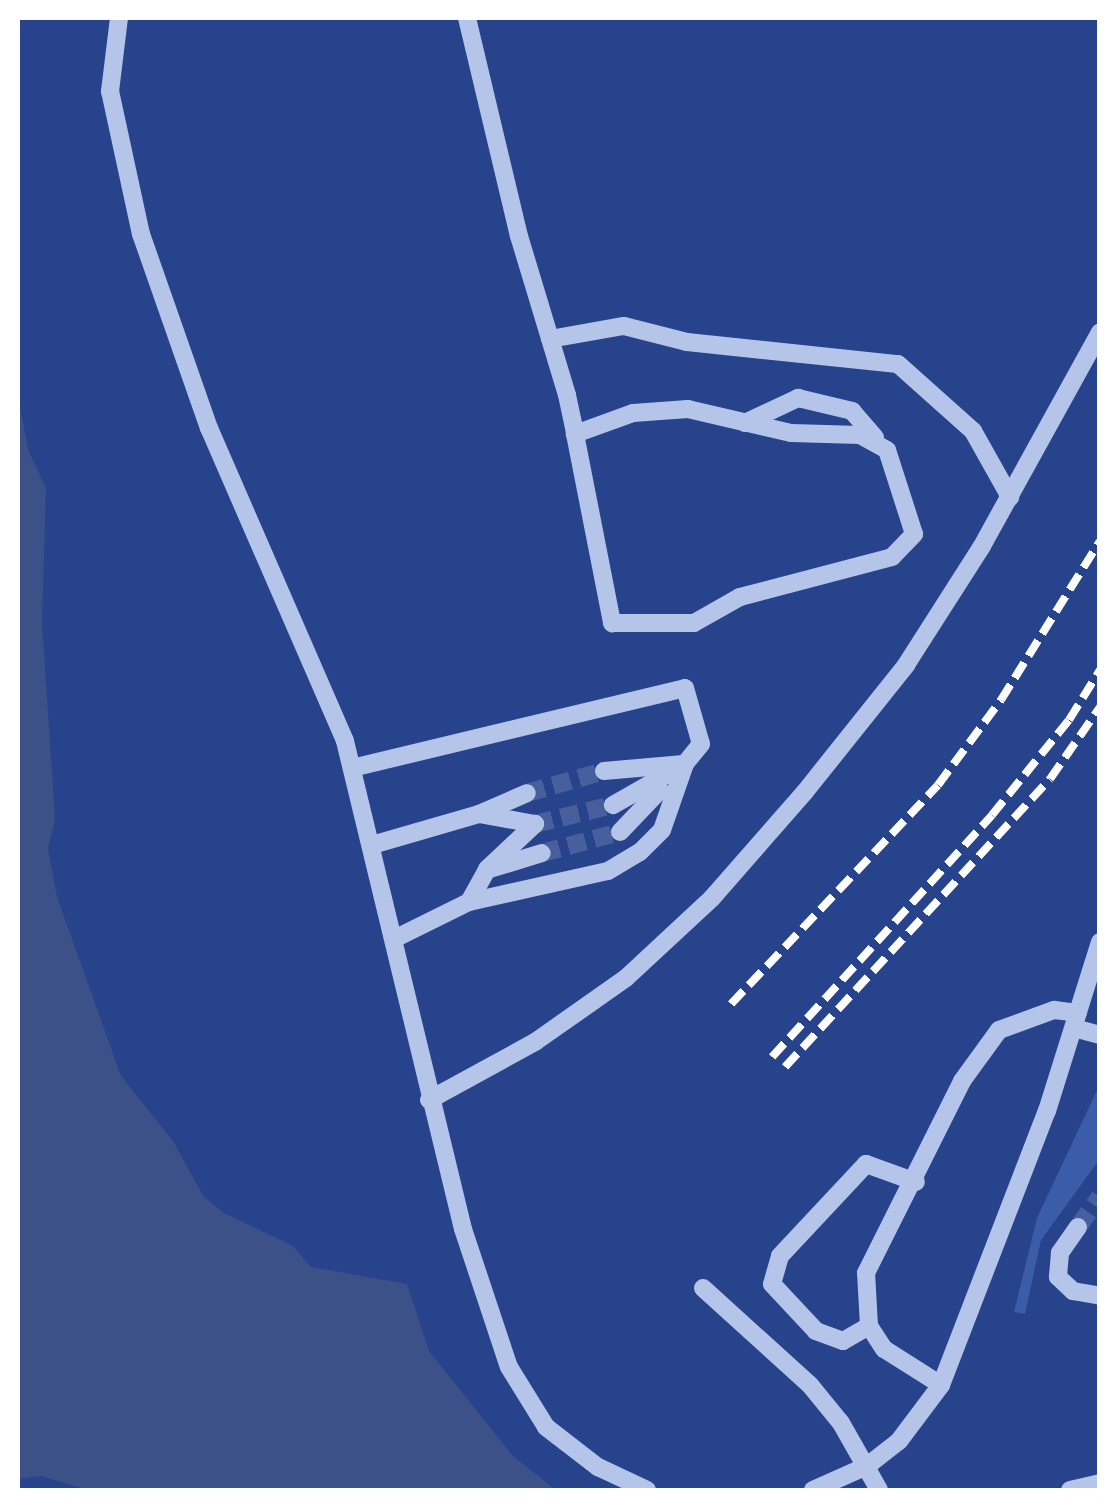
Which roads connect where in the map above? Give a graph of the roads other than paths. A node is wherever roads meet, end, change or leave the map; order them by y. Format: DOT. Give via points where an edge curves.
graph roads {
  1 [pos="120,18"];
  2 [pos="468,18"];
  3 [pos="1100,332"];
  4 [pos="550,339"];
  5 [pos="744,423"];
  6 [pos="575,434"];
  7 [pos="887,450"];
  8 [pos="1010,497"];
  9 [pos="685,764"];
  10 [pos="352,768"];
  11 [pos="604,771"];
  12 [pos="527,792"];
  13 [pos="613,806"];
  14 [pos="479,814"];
  15 [pos="620,832"];
  16 [pos="372,845"];
  17 [pos="542,853"];
  18 [pos="487,870"];
  19 [pos="468,902"];
  20 [pos="394,939"];
  21 [pos="1100,942"];
  22 [pos="1076,1020"];
  23 [pos="1100,1034"];
  24 [pos="429,1100"];
  25 [pos="916,1182"];
  26 [pos="1078,1227"];
  27 [pos="702,1288"];
  28 [pos="1100,1296"];
  29 [pos="869,1326"];
  30 [pos="941,1384"];
  31 [pos="867,1466"];
  32 [pos="1100,1483"];
  33 [pos="647,1490"];
  34 [pos="813,1490"];
  35 [pos="879,1490"];
  36 [pos="1070,1490"];
  1 -- 10 [label="street" via="110,91 141,234 210,428"];
  2 -- 4 [label="street"];
  3 -- 8 [label="street"];
  4 -- 6 [label="street"];
  4 -- 8 [label="street" via="624,326 686,342 898,364 972,431"];
  5 -- 6 [label="street" via="688,409 633,413"];
  5 -- 7 [label="street" via="791,433 860,434"];
  5 -- 7 [label="street" via="798,398 852,412"];
  6 -- 7 [label="street" via="612,623 694,623 740,597 892,558 914,534"];
  8 -- 24 [label="street" via="906,665 712,898 626,978 558,1026"];
  9 -- 10 [label="street" via="701,744 685,688"];
  9 -- 11 [label="street"];
  9 -- 13 [label="street"];
  9 -- 15 [label="street"];
  9 -- 19 [label="street" via="662,830 640,852 608,871"];
  10 -- 16 [label="street"];
  12 -- 14 [label="street"];
  14 -- 16 [label="street"];
  14 -- 18 [label="street" via="535,824"];
  16 -- 20 [label="street"];
  17 -- 18 [label="street"];
  18 -- 19 [label="street"];
  19 -- 20 [label="street"];
  20 -- 24 [label="street"];
  21 -- 22 [label="street"];
  22 -- 23 [label="street"];
  22 -- 25 [label="street" via="1054,1010 998,1030 962,1081"];
  22 -- 30 [label="street"];
  24 -- 33 [label="street" via="509,1366 546,1427 598,1467"];
  25 -- 29 [label="street" via="866,1273"];
  25 -- 29 [label="street" via="866,1164 780,1256 772,1284 816,1331 843,1341"];
  26 -- 28 [label="street" via="1060,1253 1058,1276 1073,1291"];
  27 -- 31 [label="street" via="810,1385"];
  29 -- 30 [label="street" via="884,1350"];
  30 -- 31 [label="street" via="918,1421"];
  31 -- 34 [label="street"];
  31 -- 35 [label="street"];
  32 -- 36 [label="street"];
}
